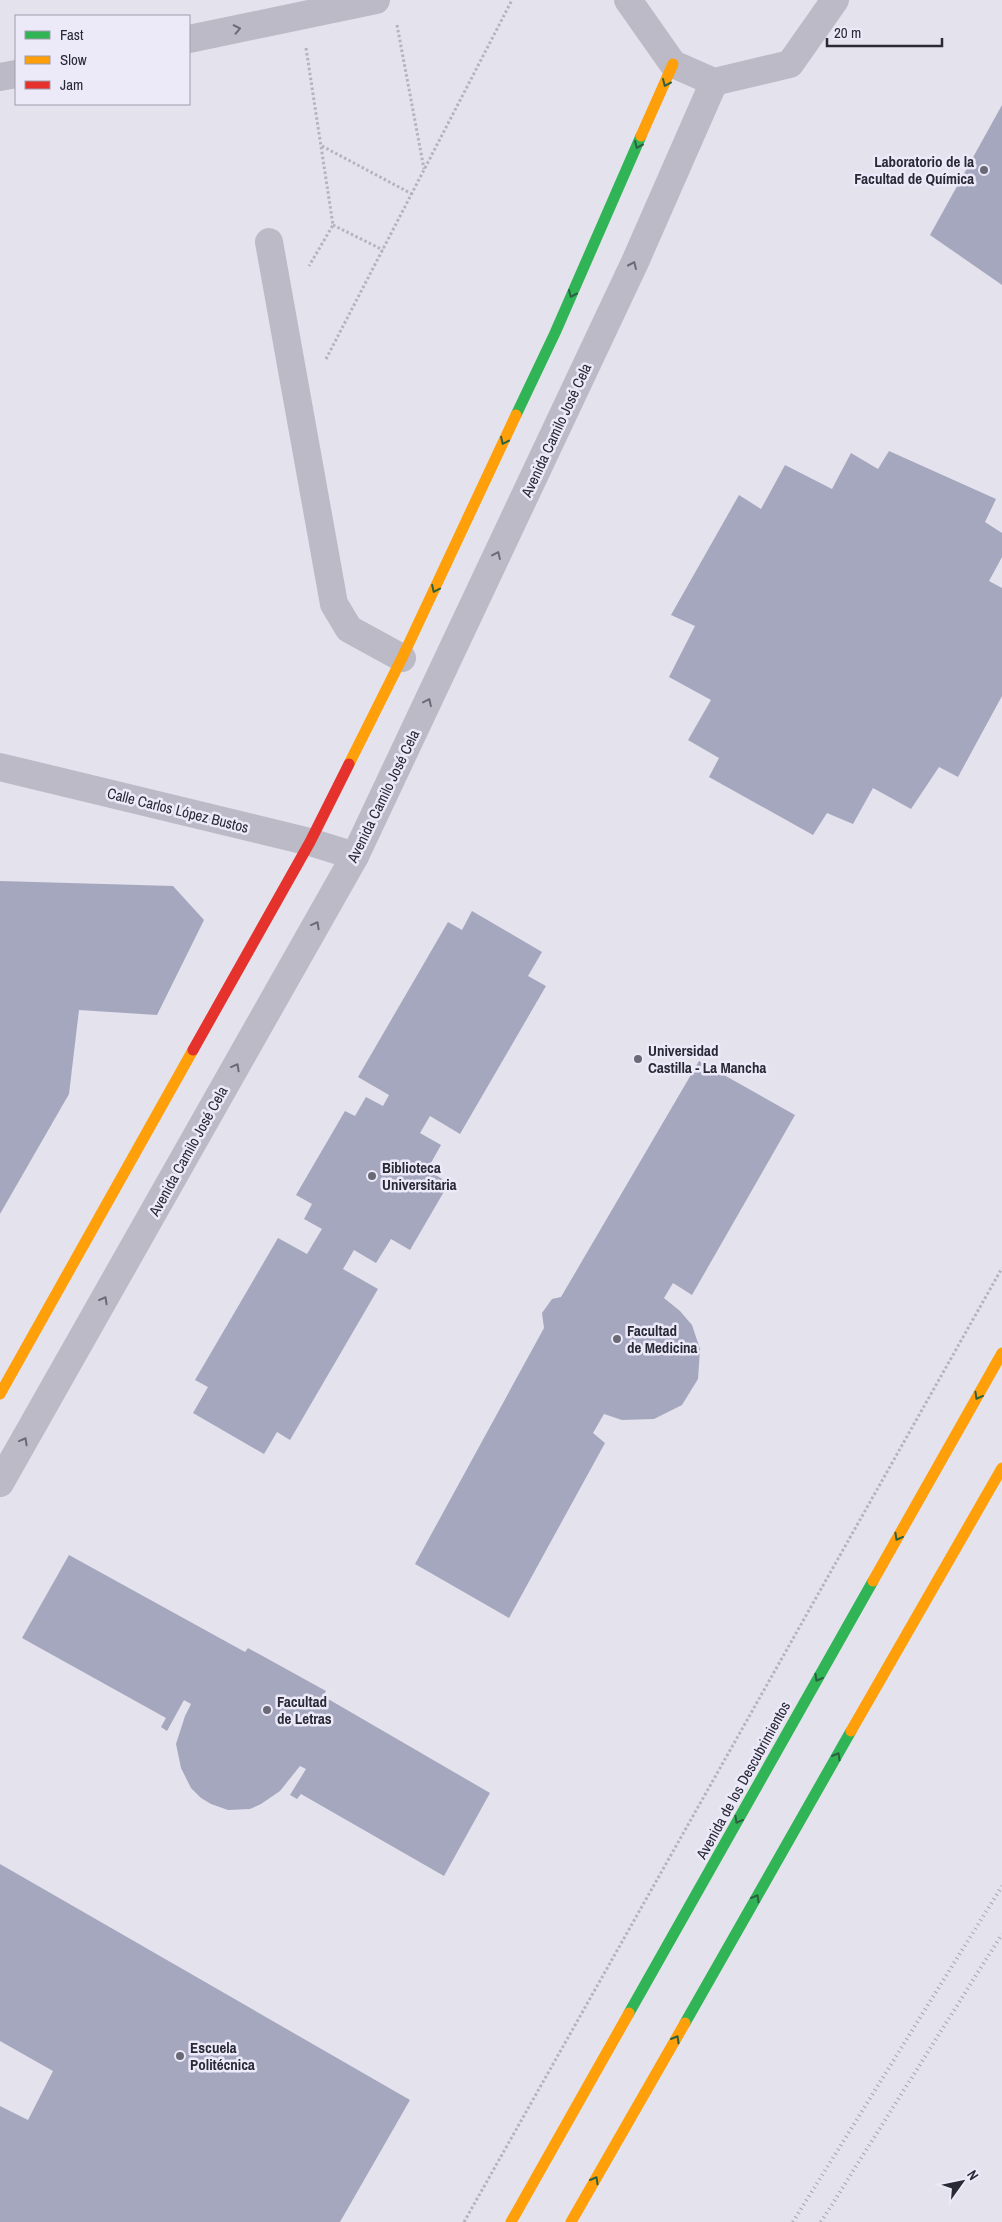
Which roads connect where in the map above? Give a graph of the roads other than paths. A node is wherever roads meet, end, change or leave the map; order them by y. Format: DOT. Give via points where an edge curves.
graph roads {
  1 [pos="376,0"];
  2 [pos="628,0"];
  3 [pos="835,0"];
  4 [pos="190,39"];
  5 [pos="674,64"];
  6 [pos="15,74"];
  7 [pos="0,77"];
  8 [pos="714,82"];
  9 [pos="269,242"];
  10 [pos="402,658"];
  11 [pos="0,767"];
  12 [pos="310,842"];
  13 [pos="354,856"];
  14 [pos="1002,1353"];
  15 [pos="0,1394"];
  16 [pos="1002,1468"];
  17 [pos="0,1484"];
  18 [pos="511,2222"];
  19 [pos="571,2222"];
  4 -- 1 [label="street, one-way"];
  2 -- 5 [label="street"];
  3 -- 8 [label="street" via="790,64"];
  5 -- 8 [label="street"];
  5 -- 10 [label="street, one-way" via="555,333"];
  6 -- 7 [label="street"];
  13 -- 8 [label="street, Avenida Camilo José Cela, one-way" via="618,297"];
  9 -- 10 [label="street" via="334,604 349,629"];
  10 -- 12 [label="street"];
  11 -- 12 [label="street, Calle Carlos López Bustos"];
  12 -- 13 [label="street, Calle Carlos López Bustos"];
  12 -- 15 [label="street"];
  17 -- 13 [label="street, Avenida Camilo José Cela, one-way"];
  14 -- 18 [label="street, Avenida de los Descubrimientos, one-way"];
  19 -- 16 [label="street, one-way"];
}
